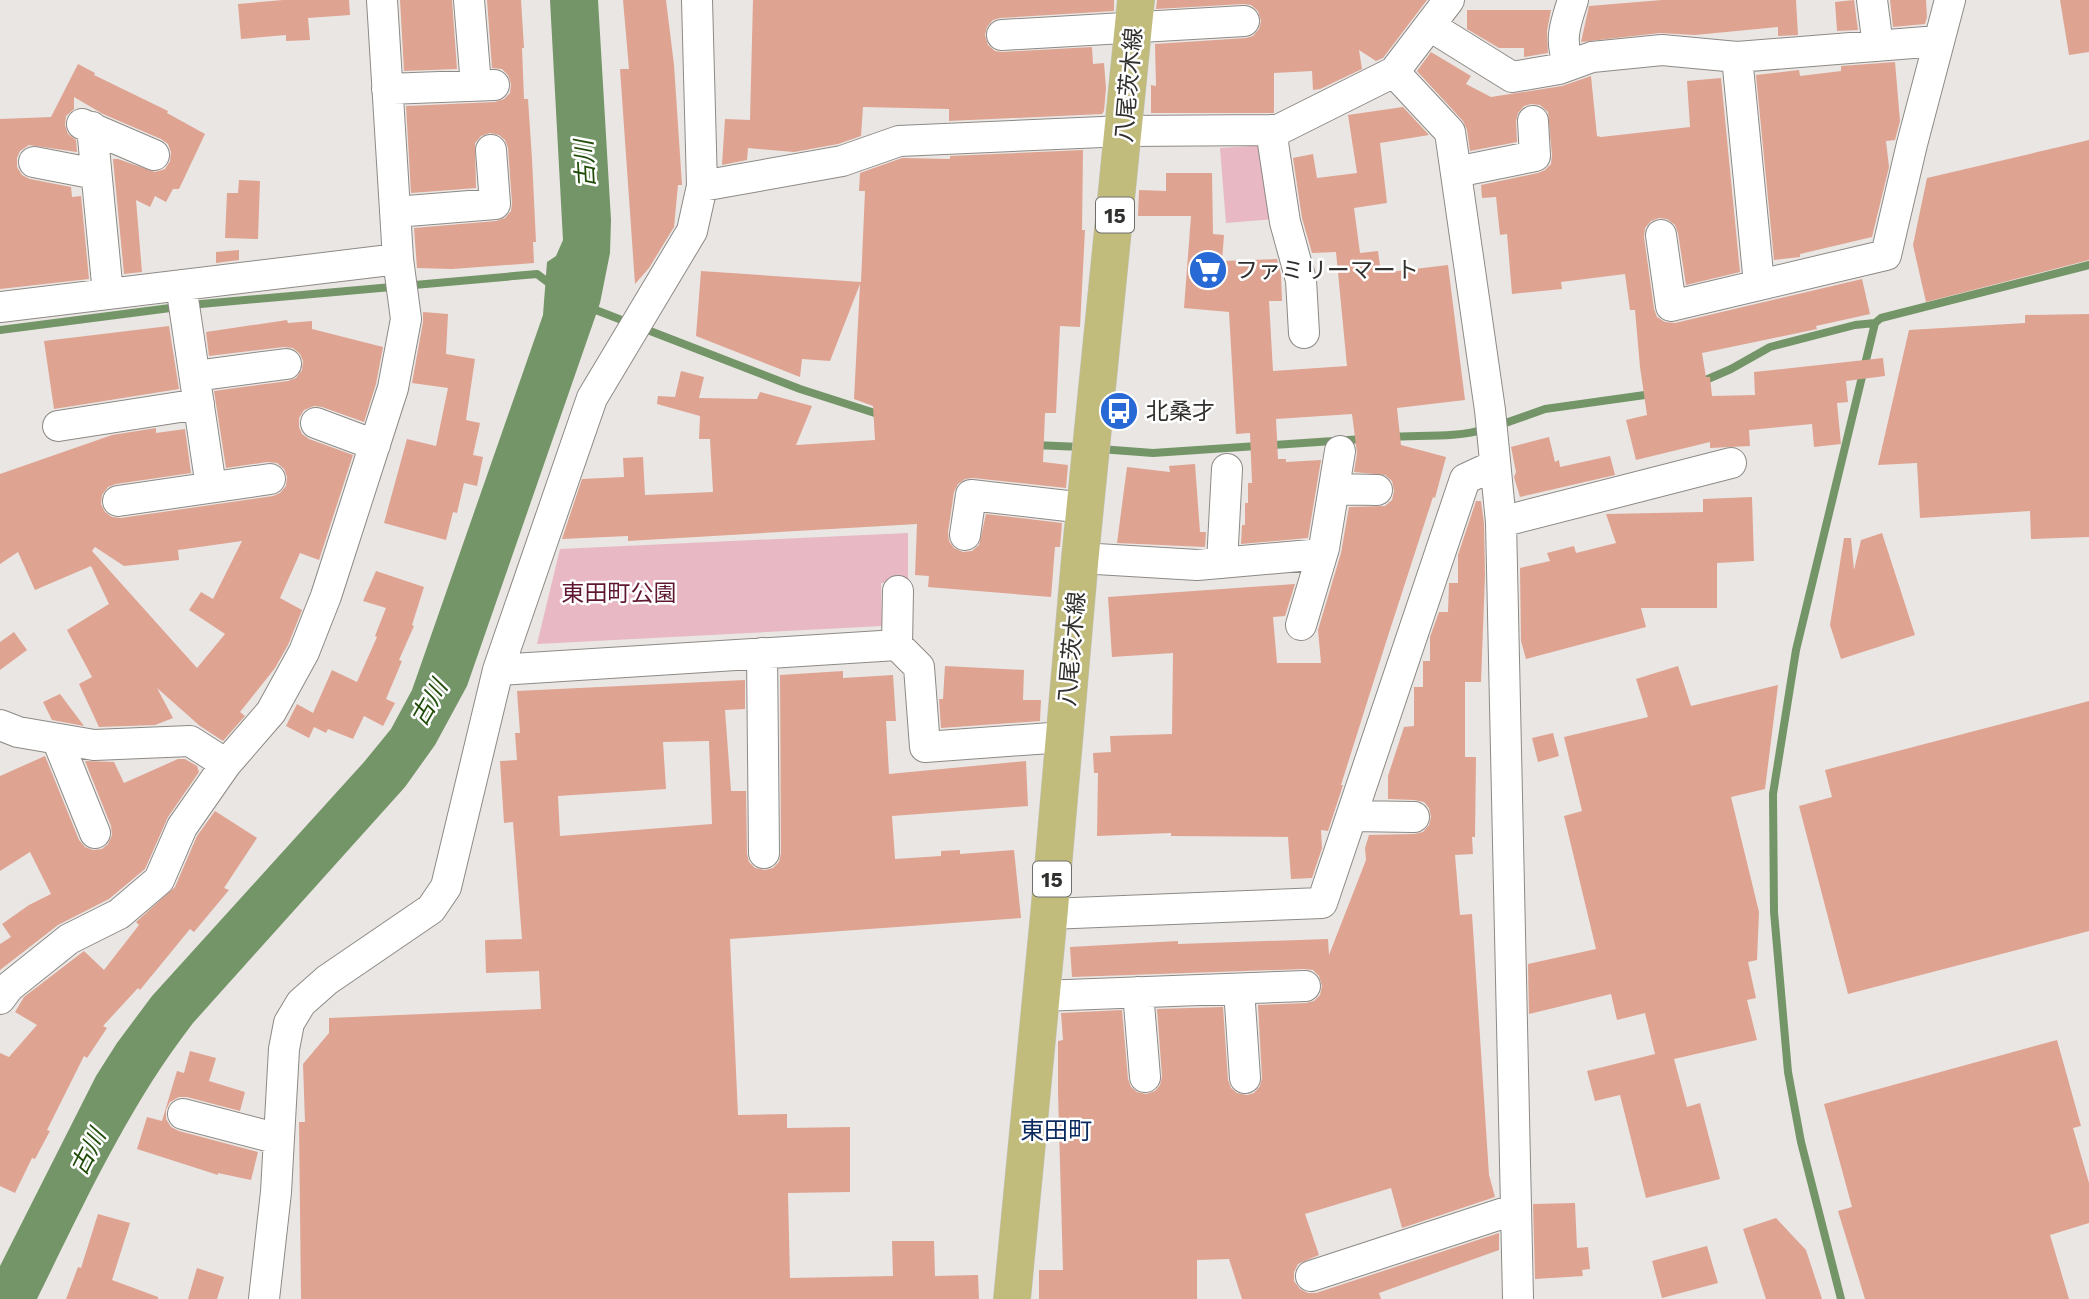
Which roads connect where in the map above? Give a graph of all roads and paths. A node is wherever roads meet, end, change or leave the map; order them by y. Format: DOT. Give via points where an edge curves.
graph roads {
  1 [pos="382,0"];
  2 [pos="469,0"];
  3 [pos="697,0"];
  4 [pos="1449,0"];
  5 [pos="1573,0"];
  6 [pos="1872,0"];
  7 [pos="1950,0"];
  8 [pos="1135,14"];
  9 [pos="1244,21"];
  10 [pos="1430,26"];
  11 [pos="1002,36"];
  12 [pos="1938,41"];
  13 [pos="1878,46"];
  14 [pos="1737,57"];
  15 [pos="1569,65"];
  16 [pos="1394,72"];
  17 [pos="387,89"];
  18 [pos="1533,121"];
  19 [pos="1271,130"];
  20 [pos="1125,131"];
  21 [pos="491,149"];
  22 [pos="154,155"];
  23 [pos="34,162"];
  24 [pos="1456,172"];
  25 [pos="96,174"];
  26 [pos="702,186"];
  27 [pos="395,212"];
  28 [pos="1661,235"];
  29 [pos="400,279"];
  30 [pos="1759,284"];
  31 [pos="108,294"];
  32 [pos="183,302"];
  33 [pos="0,307"];
  34 [pos="1304,333"];
  35 [pos="286,364"];
  36 [pos="197,390"];
  37 [pos="316,423"];
  38 [pos="58,426"];
  39 [pos="1493,441"];
  40 [pos="376,445"];
  41 [pos="1340,451"];
  42 [pos="1731,463"];
  43 [pos="1227,469"];
  44 [pos="270,479"];
  45 [pos="211,487"];
  46 [pos="1334,489"];
  47 [pos="1377,490"];
  48 [pos="118,501"];
  49 [pos="1085,508"];
  50 [pos="1501,522"];
  51 [pos="965,535"];
  52 [pos="1322,554"];
  53 [pos="1080,558"];
  54 [pos="1222,563"];
  55 [pos="898,590"];
  56 [pos="1300,625"];
  57 [pos="897,645"];
  58 [pos="762,653"];
  59 [pos="498,670"];
  60 [pos="0,725"];
  61 [pos="1064,737"];
  62 [pos="57,738"];
  63 [pos="226,764"];
  64 [pos="1352,816"];
  65 [pos="1414,817"];
  66 [pos="95,833"];
  67 [pos="764,853"];
  68 [pos="1049,914"];
  69 [pos="1305,986"];
  70 [pos="1239,989"];
  71 [pos="1138,992"];
  72 [pos="1041,996"];
  73 [pos="0,999"];
  74 [pos="1145,1077"];
  75 [pos="1245,1078"];
  76 [pos="183,1114"];
  77 [pos="279,1139"];
  78 [pos="1516,1209"];
  79 [pos="1311,1276"];
  80 [pos="264,1299"];
  81 [pos="1012,1299"];
  82 [pos="1518,1299"];
  1 -- 17 [label="street"];
  2 -- 17 [label="street" via="485,85"];
  3 -- 26 [label="street"];
  4 -- 10 [label="street"];
  5 -- 15 [label="street" via="1564,27 1563,50"];
  6 -- 13 [label="street"];
  7 -- 12 [label="street"];
  8 -- 9 [label="street"];
  8 -- 11 [label="street"];
  8 -- 20 [label="main road, 八尾茨木線 / 15"];
  10 -- 15 [label="street" via="1512,77"];
  10 -- 16 [label="street"];
  12 -- 13 [label="street"];
  12 -- 30 [label="street" via="1886,255"];
  13 -- 14 [label="street"];
  14 -- 15 [label="street" via="1662,50 1592,57"];
  14 -- 30 [label="street"];
  16 -- 19 [label="street"];
  16 -- 24 [label="street" via="1450,132"];
  17 -- 27 [label="street"];
  18 -- 24 [label="street" via="1535,156"];
  19 -- 20 [label="street"];
  19 -- 34 [label="street" via="1285,222 1301,280"];
  20 -- 26 [label="street" via="899,141 842,161"];
  20 -- 49 [label="main road, 八尾茨木線 / 15"];
  21 -- 27 [label="street" via="495,204"];
  22 -- 25 [label="street" via="87,125"];
  23 -- 25 [label="street"];
  24 -- 39 [label="street"];
  25 -- 31 [label="street"];
  26 -- 59 [label="street" via="692,231 592,398"];
  27 -- 29 [label="street"];
  28 -- 30 [label="street" via="1671,306"];
  29 -- 32 [label="street"];
  29 -- 40 [label="street" via="406,319"];
  31 -- 32 [label="street"];
  31 -- 33 [label="street"];
  32 -- 36 [label="street"];
  35 -- 36 [label="street"];
  36 -- 38 [label="street"];
  36 -- 45 [label="street"];
  37 -- 40 [label="street"];
  39 -- 50 [label="street"];
  39 -- 64 [label="street" via="1465,479"];
  40 -- 63 [label="street" via="304,652 271,712"];
  41 -- 46 [label="street"];
  42 -- 50 [label="street"];
  43 -- 54 [label="street"];
  44 -- 45 [label="street"];
  45 -- 48 [label="street"];
  46 -- 47 [label="street"];
  46 -- 52 [label="street"];
  49 -- 51 [label="street" via="971,495"];
  49 -- 53 [label="main road, 八尾茨木線 / 15"];
  50 -- 78 [label="street"];
  52 -- 54 [label="street"];
  52 -- 56 [label="street"];
  53 -- 54 [label="street"];
  53 -- 61 [label="main road, 八尾茨木線 / 15"];
  55 -- 57 [label="street"];
  57 -- 58 [label="street"];
  57 -- 61 [label="street" via="919,667 925,747"];
  58 -- 59 [label="street"];
  58 -- 67 [label="street"];
  59 -- 77 [label="street" via="446,887 431,909 301,1003 289,1023 284,1049"];
  60 -- 62 [label="street"];
  61 -- 68 [label="main road, 八尾茨木線 / 15"];
  62 -- 63 [label="street" via="94,745 190,741"];
  62 -- 66 [label="street"];
  63 -- 73 [label="street" via="182,827 159,880 119,914 69,939 9,986"];
  64 -- 65 [label="street"];
  64 -- 68 [label="street" via="1322,903"];
  68 -- 72 [label="main road, 八尾茨木線 / 15"];
  69 -- 70 [label="street"];
  70 -- 71 [label="street"];
  70 -- 75 [label="street"];
  71 -- 72 [label="street"];
  71 -- 74 [label="street"];
  72 -- 81 [label="main road, 八尾茨木線 / 15"];
  76 -- 77 [label="street"];
  77 -- 80 [label="street"];
  78 -- 79 [label="street"];
  78 -- 82 [label="street"];
}
